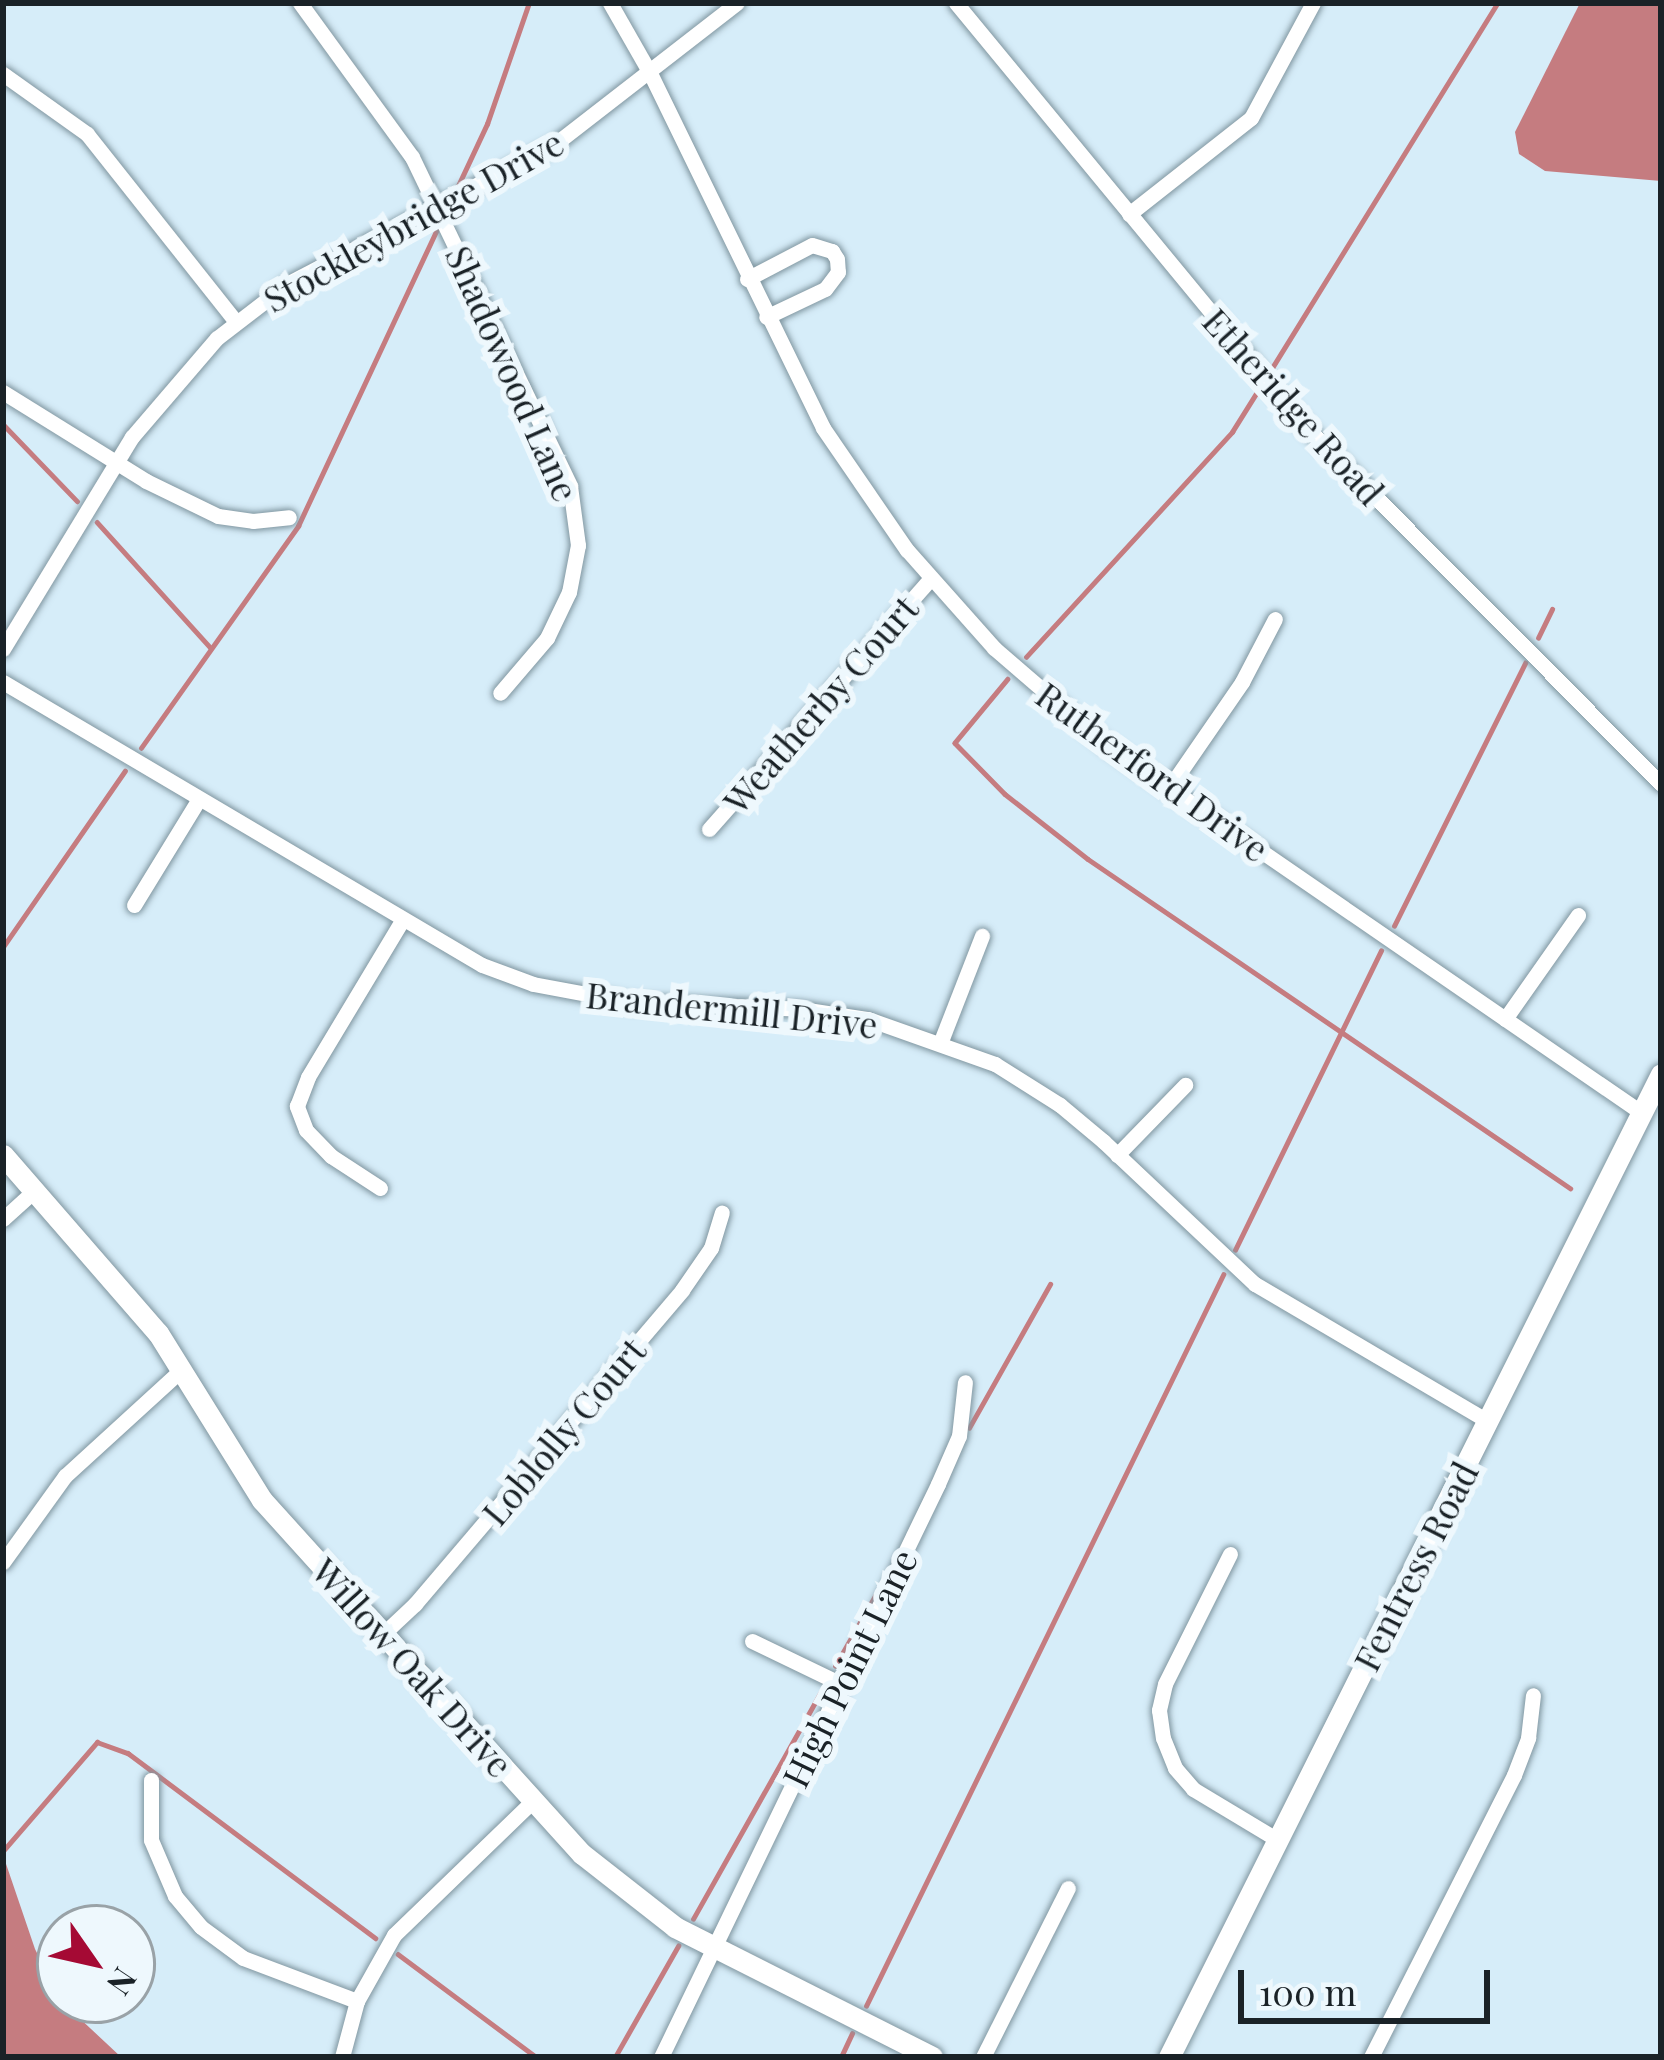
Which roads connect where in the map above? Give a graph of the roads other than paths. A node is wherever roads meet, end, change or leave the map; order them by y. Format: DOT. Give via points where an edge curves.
graph roads {
  1 [pos="299,3"];
  2 [pos="610,3"];
  3 [pos="737,3"];
  4 [pos="956,3"];
  5 [pos="1313,3"];
  6 [pos="650,73"];
  7 [pos="3,74"];
  8 [pos="440,208"];
  9 [pos="1129,214"];
  10 [pos="747,279"];
  11 [pos="766,317"];
  12 [pos="236,322"];
  13 [pos="3,392"];
  14 [pos="117,461"];
  15 [pos="289,517"];
  16 [pos="930,578"];
  17 [pos="1275,619"];
  18 [pos="3,649"];
  19 [pos="3,682"];
  20 [pos="500,693"];
  21 [pos="1661,784"];
  22 [pos="1169,788"];
  23 [pos="199,799"];
  24 [pos="710,829"];
  25 [pos="134,905"];
  26 [pos="1578,915"];
  27 [pos="401,922"];
  28 [pos="982,936"];
  29 [pos="1505,1019"];
  30 [pos="941,1041"];
  31 [pos="1661,1074"];
  32 [pos="1185,1084"];
  33 [pos="1642,1113"];
  34 [pos="3,1155"];
  35 [pos="1117,1155"];
  36 [pos="380,1188"];
  37 [pos="35,1190"];
  38 [pos="722,1214"];
  39 [pos="3,1219"];
  40 [pos="181,1370"];
  41 [pos="965,1382"];
  42 [pos="1488,1420"];
  43 [pos="1230,1554"];
  44 [pos="3,1562"];
  45 [pos="383,1634"];
  46 [pos="752,1641"];
  47 [pos="841,1684"];
  48 [pos="1533,1695"];
  49 [pos="152,1780"];
  50 [pos="532,1801"];
  51 [pos="1278,1840"];
  52 [pos="1068,1888"];
  53 [pos="713,1948"];
  54 [pos="357,2001"];
  55 [pos="342,2057"];
  56 [pos="661,2057"];
  57 [pos="932,2057"];
  58 [pos="983,2057"];
  59 [pos="1169,2057"];
  60 [pos="1371,2057"];
  1 -- 8 [label="street, Shadowood Lane" via="390,121"];
  2 -- 6 [label="street, Rutherford Drive"];
  3 -- 6 [label="street, Stockleybridge Drive"];
  4 -- 9 [label="street, Etheridge Road"];
  5 -- 9 [label="street" via="1251,118"];
  6 -- 8 [label="street, Stockleybridge Drive" via="555,144"];
  6 -- 10 [label="street, Rutherford Drive"];
  7 -- 12 [label="street" via="87,134"];
  8 -- 12 [label="street, Stockleybridge Drive" via="287,284"];
  8 -- 20 [label="street, Shadowood Lane" via="561,461 578,531 561,616"];
  9 -- 21 [label="street, Etheridge Road" via="1304,425"];
  10 -- 11 [label="street, Rutherford Drive"];
  10 -- 11 [label="street" via="812,245 837,259 825,289"];
  11 -- 16 [label="street, Rutherford Drive" via="823,428"];
  12 -- 14 [label="street, Stockleybridge Drive" via="182,373"];
  13 -- 14 [label="street"];
  14 -- 15 [label="street" via="218,516"];
  14 -- 18 [label="street, Stockleybridge Drive"];
  16 -- 22 [label="street, Rutherford Drive" via="1040,690"];
  16 -- 24 [label="street, Weatherby Court"];
  17 -- 22 [label="street"];
  19 -- 23 [label="street, Brandermill Drive"];
  22 -- 29 [label="street, Rutherford Drive"];
  23 -- 25 [label="street"];
  23 -- 27 [label="street, Brandermill Drive"];
  26 -- 29 [label="street"];
  27 -- 30 [label="street, Brandermill Drive" via="482,965 589,996 850,1015"];
  27 -- 36 [label="street" via="297,1106 306,1130 331,1156"];
  28 -- 30 [label="street"];
  29 -- 33 [label="street, Rutherford Drive"];
  30 -- 35 [label="street, Brandermill Drive" via="1034,1088"];
  31 -- 33 [label="street, Fentress Road"];
  32 -- 35 [label="street"];
  33 -- 42 [label="street, Fentress Road"];
  34 -- 37 [label="street, Willow Oak Drive"];
  35 -- 42 [label="street, Brandermill Drive" via="1255,1284"];
  37 -- 39 [label="street"];
  37 -- 40 [label="street, Willow Oak Drive" via="123,1287"];
  38 -- 45 [label="street, Loblolly Court" via="711,1248 682,1290"];
  40 -- 44 [label="street" via="65,1477"];
  40 -- 45 [label="street, Willow Oak Drive" via="262,1500"];
  41 -- 47 [label="street, High Point Lane" via="959,1436"];
  42 -- 51 [label="street, Fentress Road"];
  43 -- 51 [label="street" via="1166,1684 1163,1738 1193,1789"];
  45 -- 50 [label="street, Willow Oak Drive"];
  46 -- 47 [label="street"];
  47 -- 53 [label="street, High Point Lane"];
  48 -- 60 [label="street" via="1514,1775"];
  49 -- 54 [label="street" via="156,1855 201,1927 244,1958"];
  50 -- 53 [label="street, Willow Oak Drive" via="615,1885"];
  50 -- 54 [label="street" via="416,1908"];
  51 -- 59 [label="street, Fentress Road"];
  52 -- 58 [label="street"];
  53 -- 56 [label="street, High Point Lane"];
  53 -- 57 [label="street, Willow Oak Drive"];
  54 -- 55 [label="street"];
}
